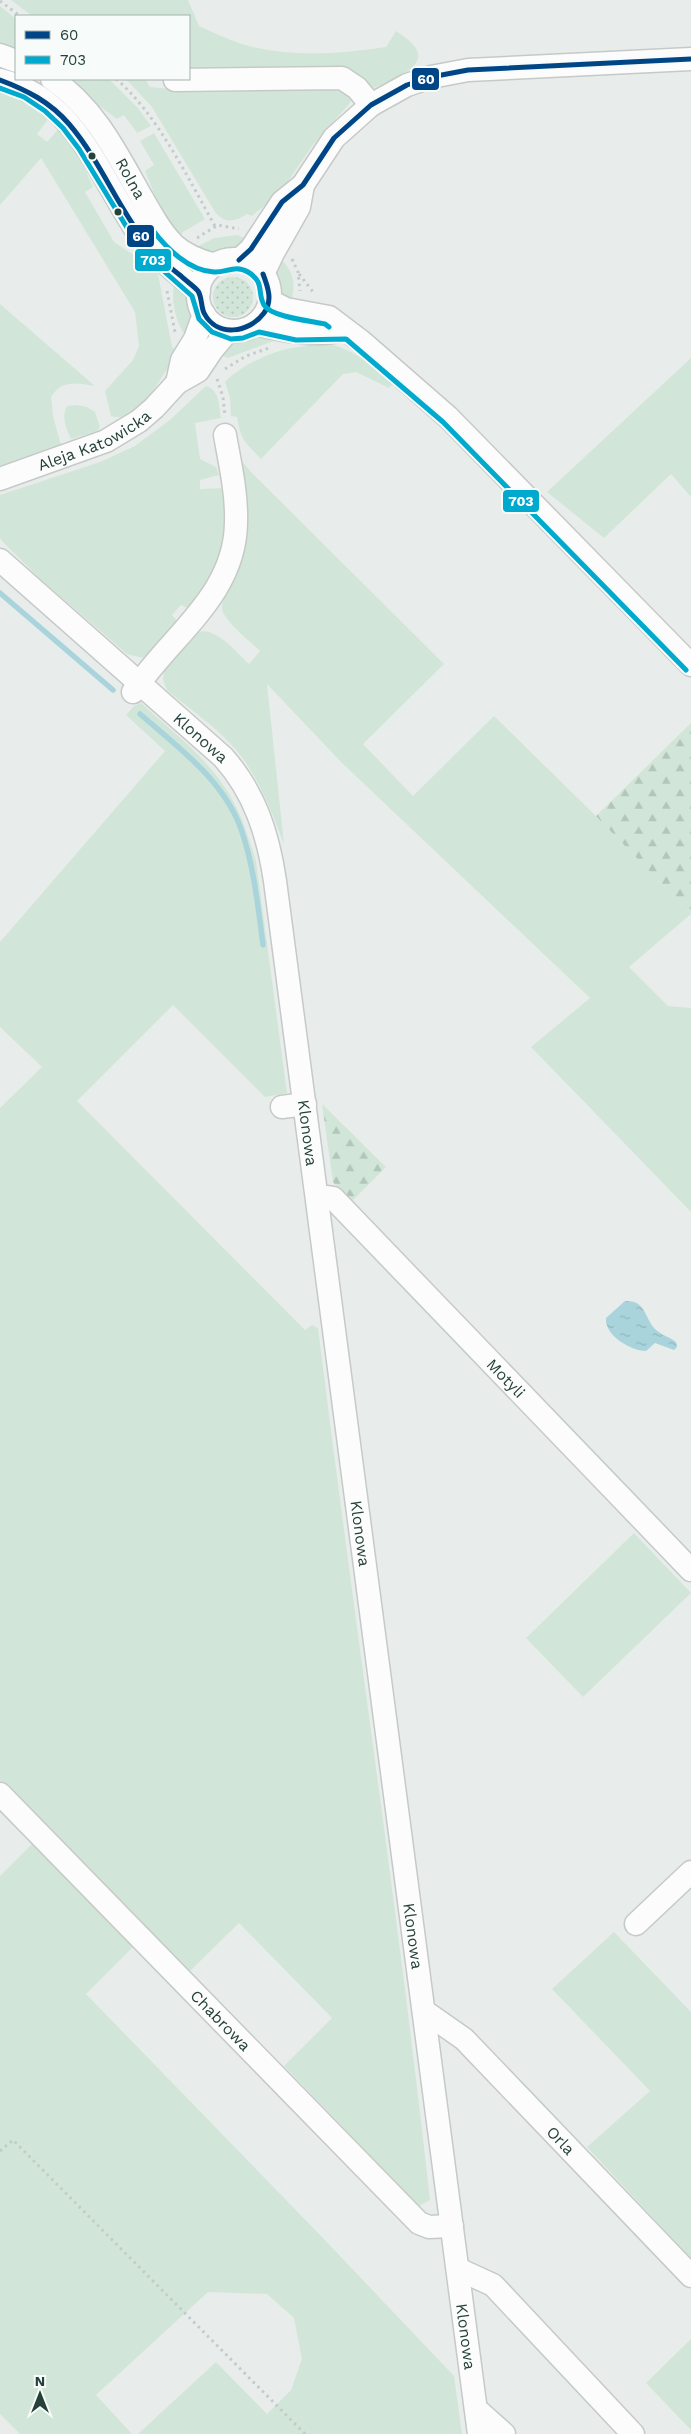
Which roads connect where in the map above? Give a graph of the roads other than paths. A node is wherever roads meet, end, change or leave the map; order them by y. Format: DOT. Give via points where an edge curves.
graph roads {
  1 [pos="0,55"];
  2 [pos="691,59"];
  3 [pos="15,61"];
  4 [pos="0,80"];
  5 [pos="53,80"];
  6 [pos="190,80"];
  7 [pos="371,105"];
  8 [pos="303,185"];
  9 [pos="239,260"];
  10 [pos="216,265"];
  11 [pos="264,274"];
  12 [pos="198,292"];
  13 [pos="270,301"];
  14 [pos="204,314"];
  15 [pos="256,324"];
  16 [pos="344,330"];
  17 [pos="228,331"];
  18 [pos="178,383"];
  19 [pos="226,435"];
  20 [pos="0,479"];
  21 [pos="0,560"];
  22 [pos="691,665"];
  23 [pos="136,687"];
  24 [pos="305,1104"];
  25 [pos="282,1107"];
  26 [pos="318,1196"];
  27 [pos="691,1570"];
  28 [pos="0,1794"];
  29 [pos="691,1872"];
  30 [pos="636,1924"];
  31 [pos="424,2011"];
  32 [pos="452,2226"];
  33 [pos="458,2269"];
  34 [pos="691,2276"];
  35 [pos="476,2409"];
  36 [pos="480,2434"];
  37 [pos="504,2434"];
  38 [pos="633,2434"];
  1 -- 3 [label="street"];
  2 -- 7 [label="street" via="451,72 407,85"];
  4 -- 12 [label="street, Rolna" via="37,95 64,117 81,138 145,242"];
  5 -- 10 [label="street, Rolna" via="76,97 91,114 169,239 191,257"];
  6 -- 7 [label="street" via="342,78 357,88"];
  7 -- 8 [label="street" via="334,138"];
  8 -- 9 [label="street" via="282,202 251,250"];
  8 -- 11 [label="street" via="300,207"];
  9 -- 10 [label="street"];
  9 -- 11 [label="street" via="248,262"];
  10 -- 12 [label="street" via="206,274"];
  11 -- 13 [label="street"];
  12 -- 14 [label="street"];
  13 -- 15 [label="street"];
  13 -- 16 [label="street" via="286,309 329,317"];
  14 -- 17 [label="street" via="214,325"];
  14 -- 18 [label="street" via="182,360"];
  15 -- 16 [label="street" via="290,332"];
  15 -- 17 [label="street" via="245,330"];
  16 -- 22 [label="street" via="448,417"];
  17 -- 18 [label="street, Aleja Katowicka" via="198,371"];
  18 -- 20 [label="street, Aleja Katowicka" via="154,408 122,432 98,444"];
  19 -- 23 [label="street" via="236,522 229,564 222,582 205,606"];
  21 -- 23 [label="street, Klonowa"];
  23 -- 24 [label="street, Klonowa" via="223,757 240,779 262,819 273,864"];
  24 -- 25 [label="street"];
  24 -- 26 [label="street, Klonowa"];
  26 -- 27 [label="street, Motyli" via="333,1198"];
  26 -- 31 [label="street, Klonowa"];
  28 -- 32 [label="street, Chabrowa" via="419,2223 429,2227"];
  29 -- 30 [label="street"];
  31 -- 32 [label="street, Klonowa"];
  31 -- 34 [label="street, Orla" via="464,2039"];
  32 -- 33 [label="street, Klonowa"];
  33 -- 35 [label="street, Klonowa"];
  33 -- 38 [label="street" via="493,2285"];
  35 -- 36 [label="street, Klonowa"];
  35 -- 37 [label="street"];
}
